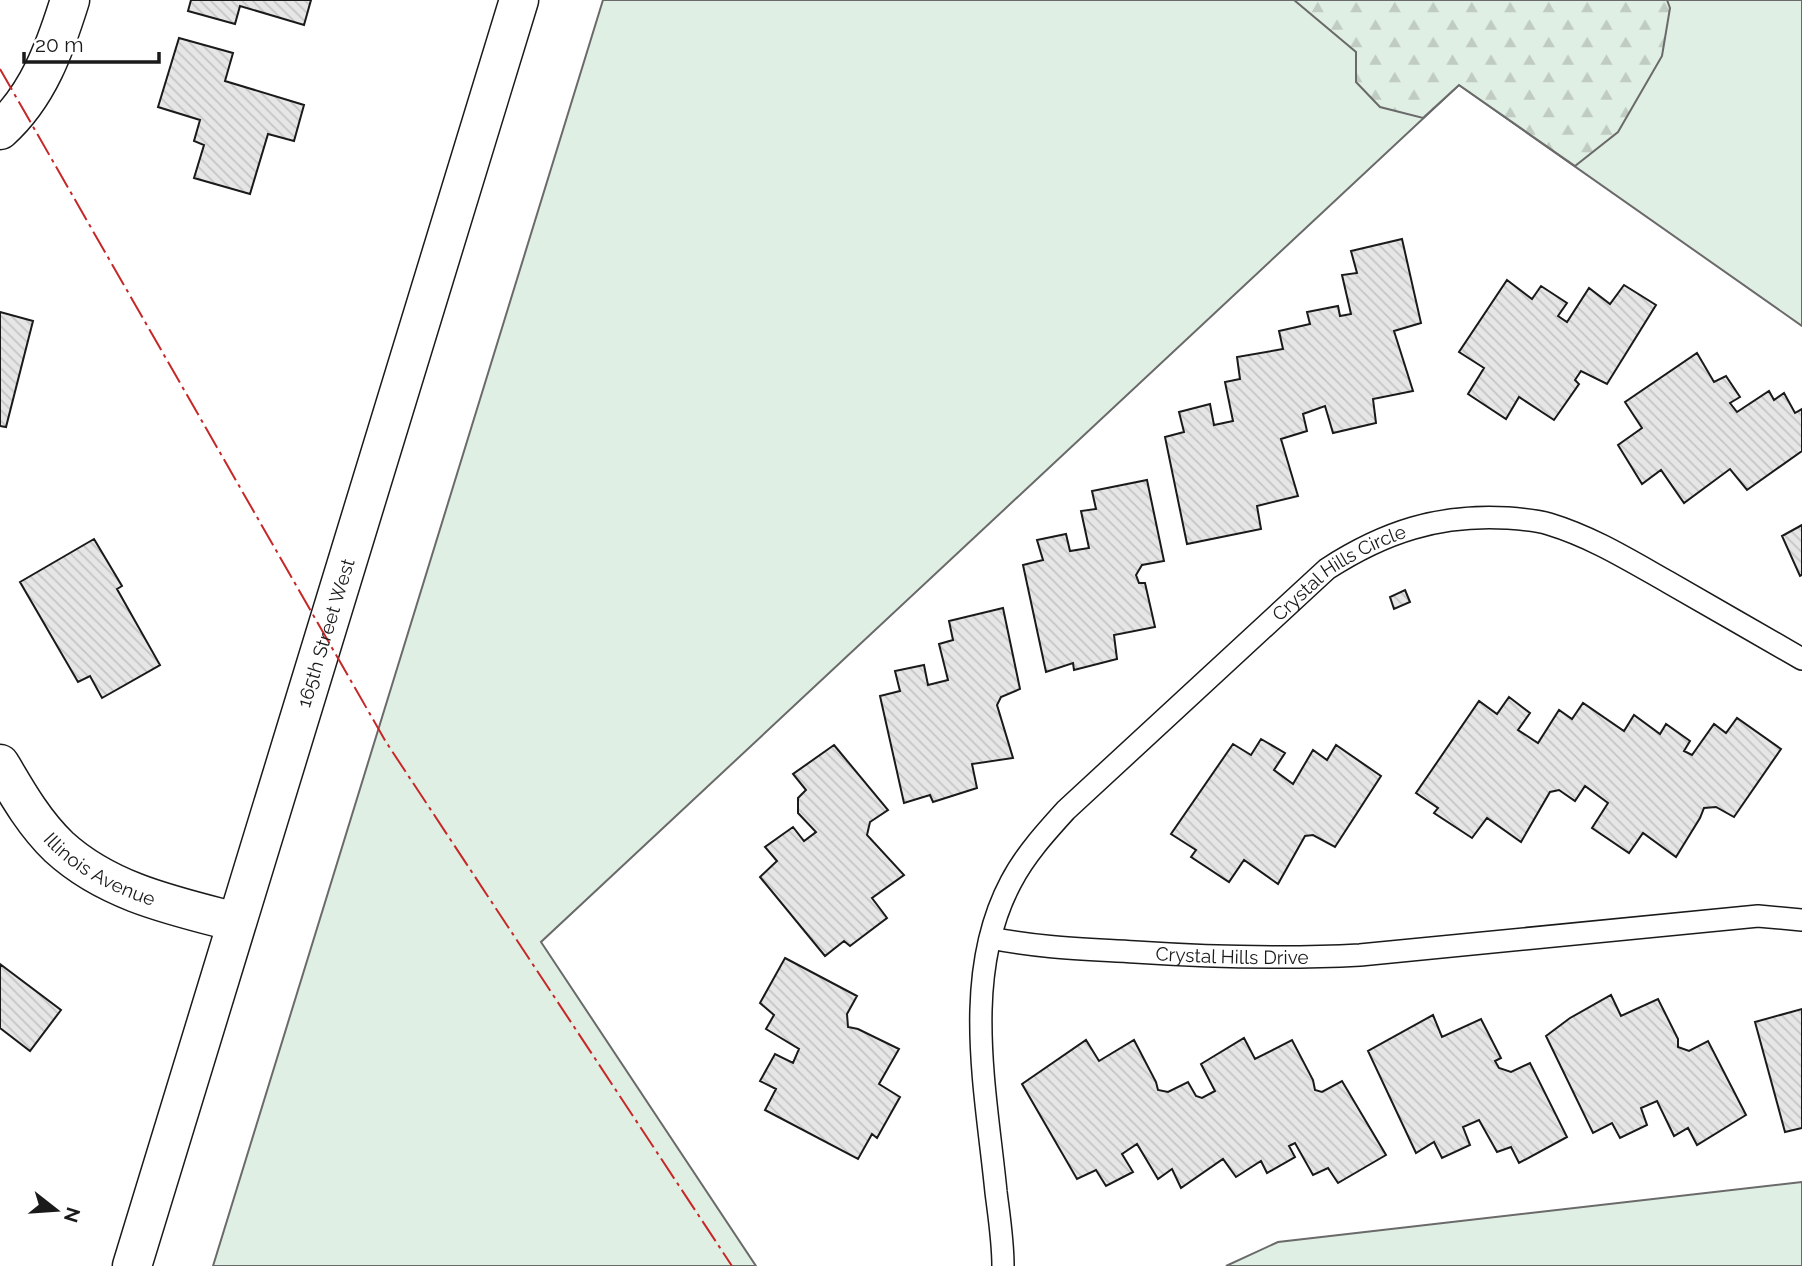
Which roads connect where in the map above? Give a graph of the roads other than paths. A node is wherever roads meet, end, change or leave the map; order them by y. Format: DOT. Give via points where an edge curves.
graph roads {
  1 [pos="70,0"];
  2 [pos="519,0"];
  3 [pos="0,130"];
  4 [pos="1802,659"];
  5 [pos="0,764"];
  6 [pos="1802,920"];
  7 [pos="236,922"];
  8 [pos="991,938"];
  9 [pos="132,1266"];
  10 [pos="1003,1266"];
  1 -- 3 [label="street" via="46,68 16,116"];
  2 -- 7 [label="street, 165th Street West"];
  4 -- 8 [label="lane, Crystal Hills Circle" via="1604,546 1546,523 1458,517 1406,529 1327,569 1066,810 1012,880"];
  5 -- 7 [label="street, Illinois Avenue" via="40,825 85,866 127,890"];
  6 -- 8 [label="lane, Crystal Hills Drive" via="1758,916 1300,958 1031,946"];
  7 -- 9 [label="street, 165th Street West"];
  8 -- 10 [label="lane" via="980,1034"];
}
